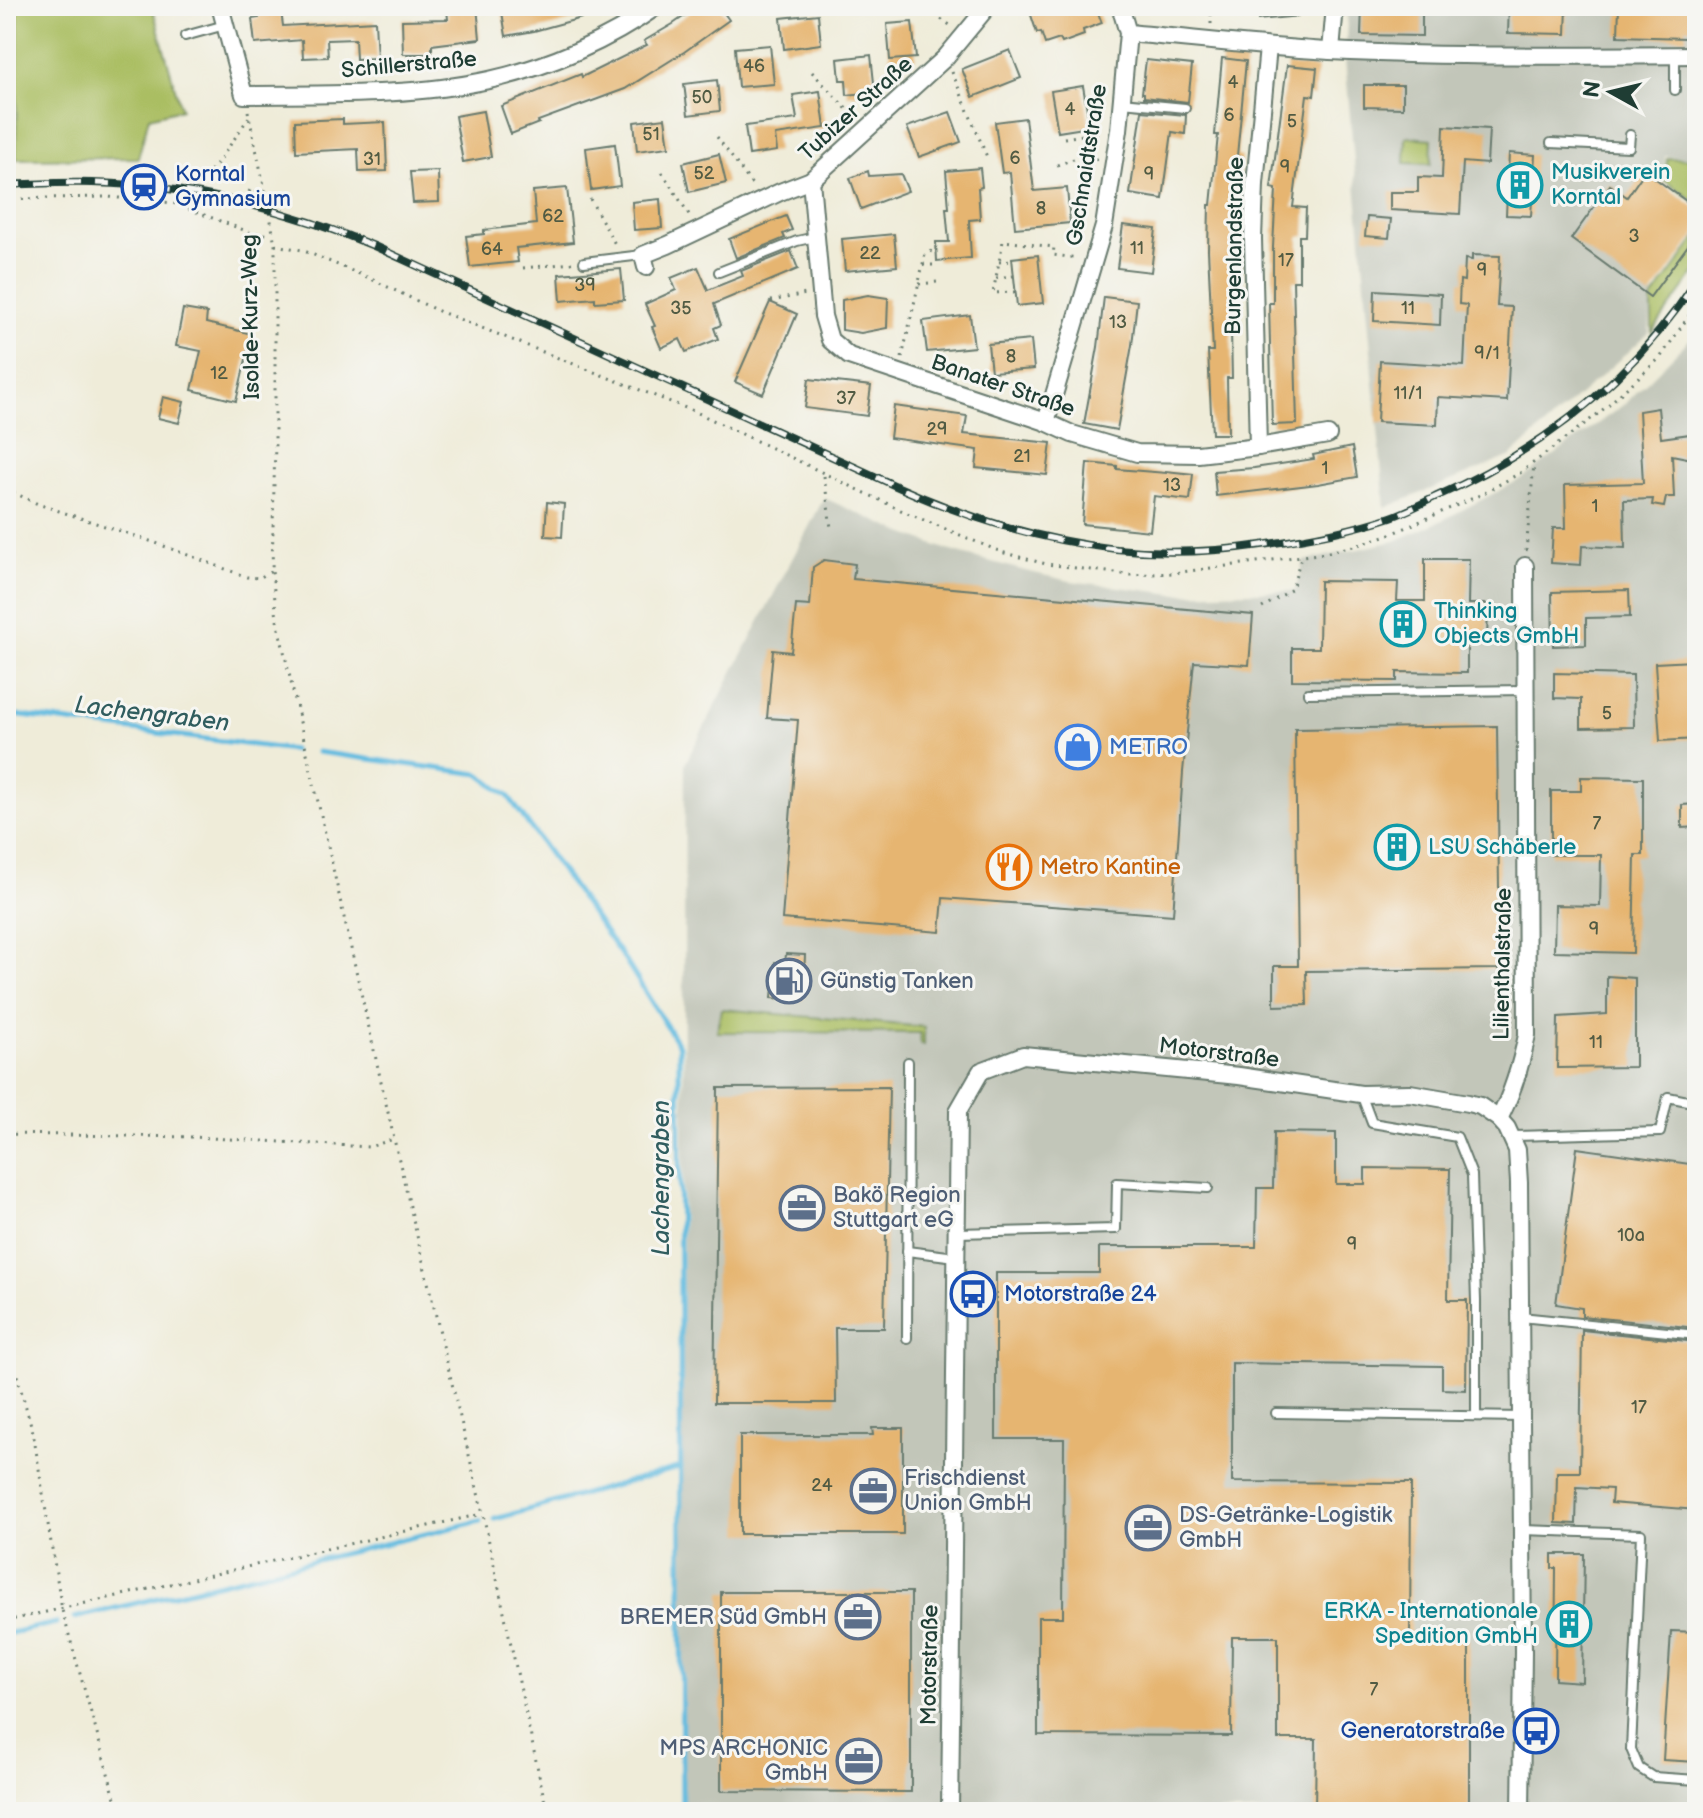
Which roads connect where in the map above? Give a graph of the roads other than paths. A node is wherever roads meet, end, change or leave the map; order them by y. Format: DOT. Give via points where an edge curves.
graph roads {
  1 [pos="220,6"];
  2 [pos="657,6"];
  3 [pos="988,6"];
  4 [pos="1120,6"];
  5 [pos="1335,6"];
  6 [pos="225,25"];
  7 [pos="1128,33"];
  8 [pos="185,36"];
  9 [pos="1268,47"];
  10 [pos="1331,51"];
  11 [pos="1675,55"];
  12 [pos="1697,55"];
  13 [pos="1675,90"];
  14 [pos="1121,102"];
  15 [pos="1185,108"];
  16 [pos="1630,135"];
  17 [pos="1551,143"];
  18 [pos="811,180"];
  19 [pos="816,237"];
  20 [pos="645,261"];
  21 [pos="584,262"];
  22 [pos="719,272"];
  23 [pos="1046,422"];
  24 [pos="1328,435"];
  25 [pos="1258,447"];
  26 [pos="1525,566"];
  27 [pos="1525,690"];
  28 [pos="1308,693"];
  29 [pos="908,1062"];
  30 [pos="1361,1094"];
  31 [pos="1697,1103"];
  32 [pos="1499,1119"];
  33 [pos="1512,1136"];
  34 [pos="1208,1188"];
  35 [pos="957,1233"];
  36 [pos="907,1251"];
  37 [pos="956,1257"];
  38 [pos="1521,1317"];
  39 [pos="1697,1335"];
  40 [pos="907,1338"];
  41 [pos="1276,1413"];
  42 [pos="1476,1416"];
  43 [pos="1522,1417"];
  44 [pos="1522,1530"];
  45 [pos="1697,1780"];
  46 [pos="950,1812"];
  47 [pos="1521,1812"];
  1 -- 6 [label="street"];
  2 -- 6 [label="street, Schillerstraße" via="588,46 534,67 424,90 244,95"];
  3 -- 18 [label="street, Tubizer Straße" via="945,58"];
  4 -- 7 [label="street, Gschnaidtstraße"];
  5 -- 10 [label="street"];
  6 -- 8 [label="lane"];
  7 -- 9 [label="street"];
  7 -- 14 [label="street, Gschnaidtstraße"];
  9 -- 10 [label="street"];
  9 -- 25 [label="street, Burgenlandstraße" via="1253,239"];
  10 -- 11 [label="street"];
  11 -- 12 [label="street"];
  11 -- 13 [label="lane"];
  14 -- 15 [label="lane"];
  14 -- 23 [label="street, Gschnaidtstraße" via="1104,226"];
  16 -- 17 [label="lane" via="1629,147"];
  18 -- 19 [label="street, Banater Straße"];
  18 -- 20 [label="street, Tubizer Straße"];
  19 -- 22 [label="lane"];
  19 -- 23 [label="street, Banater Straße" via="823,316 830,340 849,356"];
  20 -- 21 [label="lane, Tubizer Straße"];
  23 -- 25 [label="street, Banater Straße" via="1137,453 1198,454"];
  24 -- 25 [label="street, Banater Straße"];
  26 -- 27 [label="street, Lilienthalstraße"];
  27 -- 28 [label="lane"];
  27 -- 32 [label="street, Lilienthalstraße" via="1527,1035 1522,1063"];
  29 -- 36 [label="lane"];
  30 -- 32 [label="street, Motorstraße" via="1436,1097 1480,1106"];
  30 -- 35 [label="street, Motorstraße" via="1023,1055 981,1071 958,1111"];
  30 -- 42 [label="lane" via="1372,1123 1457,1137 1472,1175"];
  31 -- 33 [label="lane" via="1668,1097 1660,1132"];
  32 -- 33 [label="street, Motorstraße"];
  33 -- 38 [label="street, Motorstraße" via="1519,1163"];
  34 -- 35 [label="lane" via="1117,1183 1116,1229"];
  35 -- 37 [label="street, Motorstraße"];
  36 -- 37 [label="lane"];
  36 -- 40 [label="lane"];
  37 -- 46 [label="street, Motorstraße"];
  38 -- 39 [label="lane"];
  38 -- 43 [label="street, Motorstraße"];
  41 -- 42 [label="lane"];
  42 -- 43 [label="lane"];
  43 -- 44 [label="street, Motorstraße"];
  44 -- 45 [label="lane" via="1641,1534 1631,1749 1639,1768 1653,1777"];
  44 -- 47 [label="street, Motorstraße"];
}
